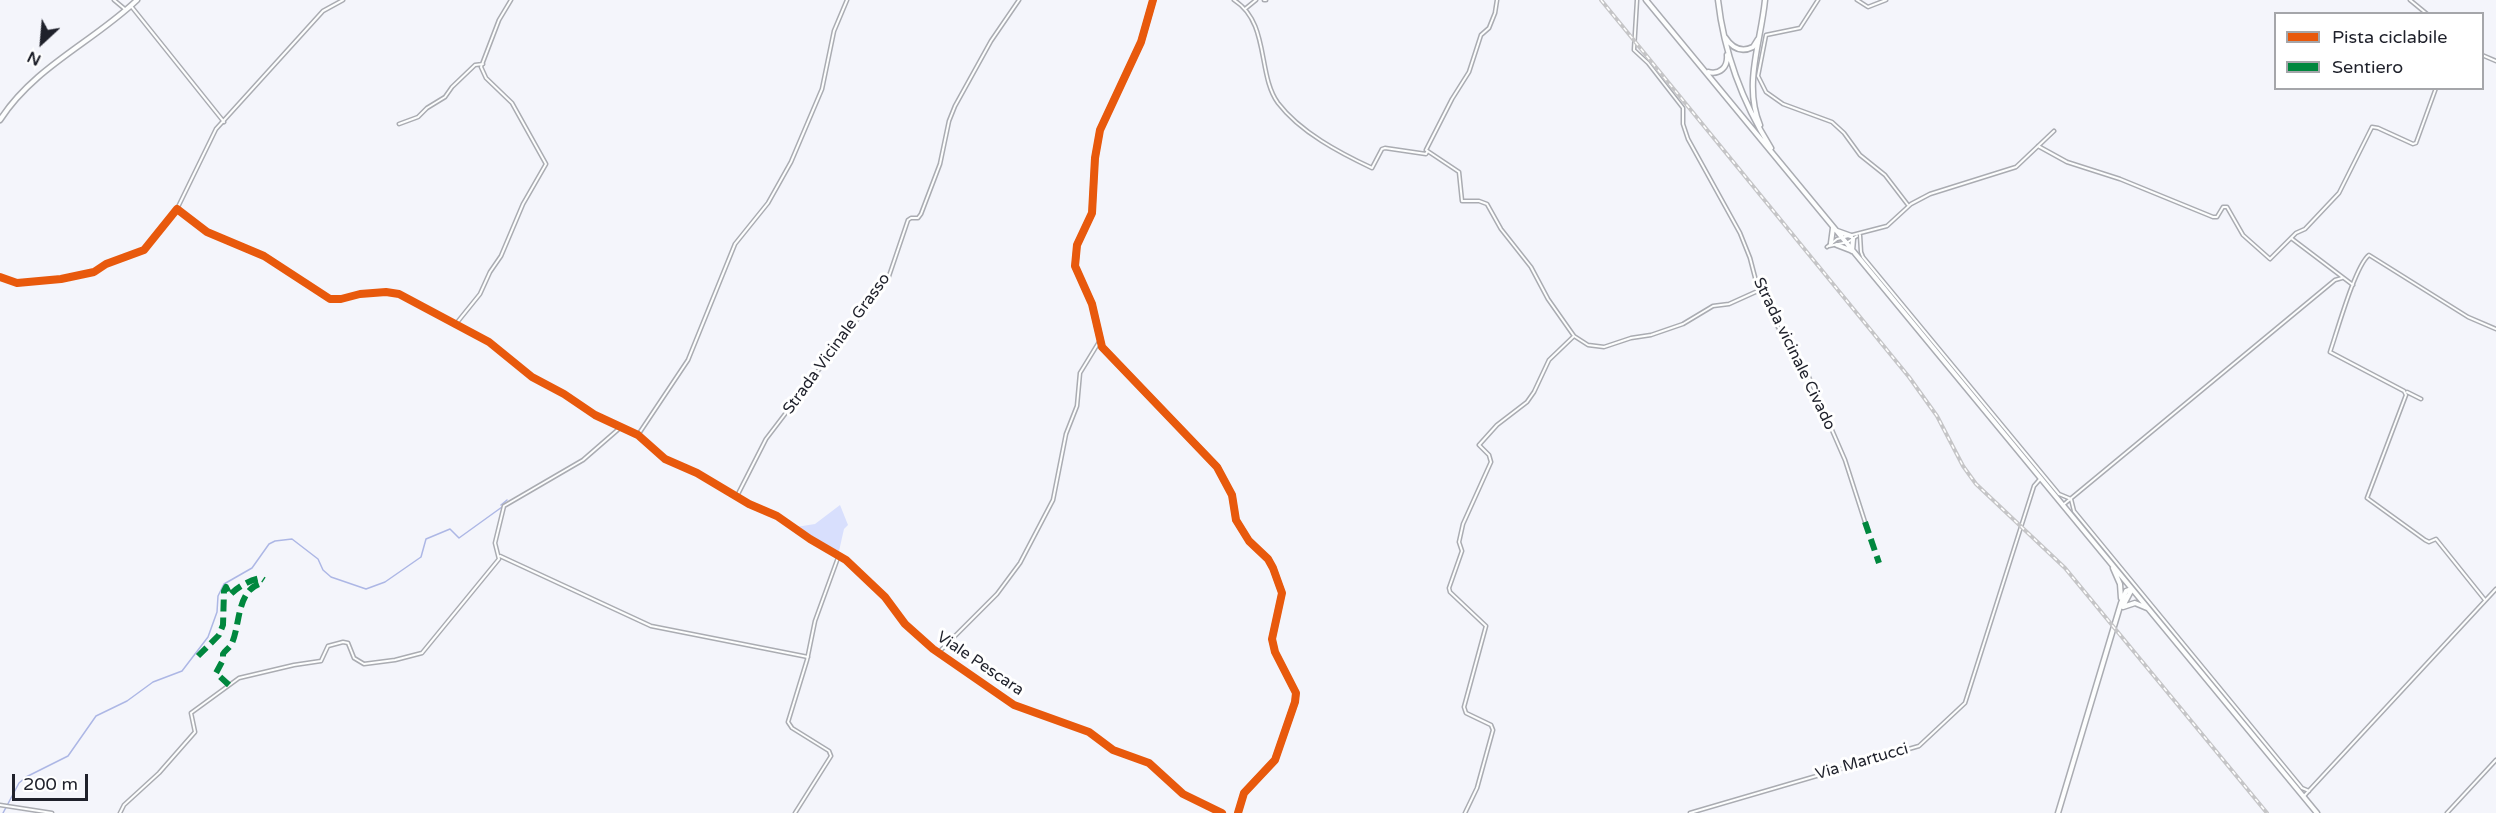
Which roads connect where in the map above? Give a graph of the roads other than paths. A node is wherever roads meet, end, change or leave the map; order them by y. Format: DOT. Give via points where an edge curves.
graph roads {
  1 [pos="114,0"];
  2 [pos="137,0"];
  3 [pos="342,0"];
  4 [pos="511,0"];
  5 [pos="847,0"];
  6 [pos="1019,0"];
  7 [pos="1153,0"];
  8 [pos="1234,0"];
  9 [pos="1256,0"];
  10 [pos="1497,0"];
  11 [pos="1636,0"];
  12 [pos="1646,0"];
  13 [pos="1718,0"];
  14 [pos="1765,0"];
  15 [pos="1818,0"];
  16 [pos="1857,0"];
  17 [pos="1886,0"];
  18 [pos="2410,0"];
  19 [pos="131,6"];
  20 [pos="1243,9"];
  21 [pos="126,10"];
  22 [pos="2425,12"];
  23 [pos="1723,32"];
  24 [pos="1760,33"];
  25 [pos="1725,40"];
  26 [pos="483,64"];
  27 [pos="1705,70"];
  28 [pos="2435,90"];
  29 [pos="0,120"];
  30 [pos="224,122"];
  31 [pos="399,123"];
  32 [pos="2054,131"];
  33 [pos="1764,137"];
  34 [pos="2038,146"];
  35 [pos="1428,153"];
  36 [pos="1781,164"];
  37 [pos="1908,206"];
  38 [pos="177,209"];
  39 [pos="1834,229"];
  40 [pos="1855,236"];
  41 [pos="2291,237"];
  42 [pos="1844,241"];
  43 [pos="1837,244"];
  44 [pos="1829,245"];
  45 [pos="1854,253"];
  46 [pos="0,277"];
  47 [pos="2342,278"];
  48 [pos="2353,285"];
  49 [pos="1760,290"];
  50 [pos="455,326"];
  51 [pos="2496,329"];
  52 [pos="1574,336"];
  53 [pos="1099,342"];
  54 [pos="2404,391"];
  55 [pos="2421,399"];
  56 [pos="621,427"];
  57 [pos="638,435"];
  58 [pos="2040,478"];
  59 [pos="737,496"];
  60 [pos="2071,499"];
  61 [pos="2063,505"];
  62 [pos="1865,522"];
  63 [pos="839,555"];
  64 [pos="500,556"];
  65 [pos="2109,560"];
  66 [pos="2132,589"];
  67 [pos="2496,589"];
  68 [pos="2485,600"];
  69 [pos="2122,605"];
  70 [pos="2154,615"];
  71 [pos="938,653"];
  72 [pos="808,657"];
  73 [pos="2496,760"];
  74 [pos="2308,791"];
  75 [pos="2304,796"];
  76 [pos="0,805"];
  77 [pos="52,813"];
  78 [pos="120,813"];
  79 [pos="795,813"];
  80 [pos="1222,813"];
  81 [pos="1238,813"];
  82 [pos="1466,813"];
  83 [pos="1690,813"];
  84 [pos="2058,813"];
  85 [pos="2318,813"];
  86 [pos="2447,813"];
  1 -- 21 [label="street"];
  2 -- 19 [label="main road"];
  3 -- 30 [label="street" via="323,11"];
  4 -- 26 [label="street"];
  5 -- 57 [label="street" via="834,31 822,88 791,162 768,203 735,244 688,360"];
  6 -- 59 [label="street, Strada Vicinale Grasso" via="955,106 940,164 921,214 908,220 888,279 766,439"];
  7 -- 53 [label="main road" via="1140,42 1100,130 1092,213 1076,250 1075,266 1092,304"];
  8 -- 20 [label="street"];
  9 -- 20 [label="street"];
  10 -- 35 [label="street" via="1491,25 1481,35 1469,72"];
  11 -- 49 [label="street, Strada vicinale Civado" via="1634,50 1683,108 1688,139 1746,244"];
  12 -- 27 [label="main road"];
  13 -- 23 [label="main road"];
  14 -- 24 [label="main road"];
  15 -- 37 [label="street" via="1800,28 1766,35 1758,76 1766,92 1783,104 1832,122 1885,175"];
  16 -- 17 [label="street" via="1868,7"];
  18 -- 22 [label="street"];
  19 -- 21 [label="main road"];
  19 -- 30 [label="street"];
  20 -- 35 [label="street" via="1263,47 1263,59 1277,100 1301,126 1372,168 1383,148"];
  21 -- 29 [label="main road" via="42,72"];
  23 -- 24 [label="main road" via="1730,44 1741,50 1753,47"];
  23 -- 25 [label="main road"];
  24 -- 33 [label="main road" via="1752,91"];
  25 -- 27 [label="main road" via="1726,66 1717,73"];
  25 -- 33 [label="main road" via="1741,91"];
  26 -- 31 [label="street" via="475,65 418,117"];
  26 -- 50 [label="street" via="486,78 512,103 546,164 480,294"];
  27 -- 36 [label="main road"];
  28 -- 41 [label="street" via="2416,142 2372,127 2338,193 2305,229"];
  30 -- 38 [label="street" via="210,138"];
  32 -- 34 [label="street"];
  33 -- 36 [label="main road"];
  34 -- 37 [label="street" via="2013,168 1930,194"];
  34 -- 41 [label="street" via="2067,162 2213,217 2227,207 2243,235 2270,259"];
  35 -- 52 [label="street" via="1459,172 1462,201 1487,204"];
  36 -- 39 [label="main road"];
  37 -- 40 [label="street" via="1887,226"];
  38 -- 46 [label="street" via="144,250 90,273 17,283"];
  38 -- 50 [label="street, Viale Pescara" via="207,232 264,256 330,298 399,294"];
  39 -- 40 [label="main road"];
  39 -- 42 [label="main road"];
  39 -- 44 [label="main road"];
  40 -- 42 [label="street"];
  40 -- 45 [label="main road"];
  40 -- 60 [label="street" via="1863,257 2059,494"];
  41 -- 47 [label="street"];
  42 -- 43 [label="street"];
  42 -- 44 [label="street"];
  42 -- 45 [label="main road"];
  43 -- 44 [label="street"];
  43 -- 45 [label="main road"];
  45 -- 58 [label="main road"];
  47 -- 48 [label="street"];
  47 -- 60 [label="street"];
  48 -- 51 [label="street" via="2370,255"];
  48 -- 54 [label="street" via="2331,354"];
  49 -- 52 [label="street" via="1713,306 1680,325 1604,347 1588,345"];
  49 -- 62 [label="street, Strada vicinale Civado" via="1805,368 1845,460"];
  50 -- 56 [label="street, Viale Pescara" via="489,342 538,381"];
  52 -- 82 [label="street" via="1551,358 1527,402 1480,442 1491,462 1463,524 1462,551 1449,588 1486,626 1464,707 1466,713 1491,725 1493,730"];
  53 -- 71 [label="street" via="1080,373 1077,406 1066,434 1053,500 1020,563 997,594"];
  53 -- 81 [label="main road" via="1217,467 1232,495 1236,520 1249,541 1268,559 1281,589 1272,639 1296,693 1295,702 1275,760 1244,794"];
  54 -- 55 [label="street"];
  54 -- 68 [label="street" via="2406,395 2367,498 2425,540 2436,539"];
  56 -- 57 [label="street, Viale Pescara"];
  56 -- 64 [label="street" via="583,460 504,506 495,543"];
  57 -- 59 [label="street, Viale Pescara" via="665,459"];
  58 -- 61 [label="main road"];
  58 -- 83 [label="street, Via Martucci" via="2034,486 1965,703 1919,746"];
  59 -- 63 [label="street, Viale Pescara"];
  60 -- 61 [label="street"];
  60 -- 74 [label="street" via="2074,511"];
  61 -- 65 [label="main road"];
  63 -- 71 [label="street, Viale Pescara"];
  63 -- 72 [label="street" via="815,621"];
  64 -- 72 [label="street" via="651,626"];
  64 -- 78 [label="street" via="471,597 422,653 364,664 354,658 348,643 343,642 328,646 321,662 236,680 191,713 195,732"];
  65 -- 66 [label="main road"];
  65 -- 69 [label="main road" via="2120,584"];
  66 -- 69 [label="main road" via="2126,591"];
  66 -- 70 [label="main road"];
  67 -- 68 [label="street"];
  68 -- 74 [label="street"];
  69 -- 70 [label="main road" via="2138,604"];
  69 -- 84 [label="main road"];
  70 -- 75 [label="main road"];
  71 -- 80 [label="street, Viale Pescara" via="1014,705 1089,732 1113,750 1149,763 1183,794"];
  72 -- 79 [label="street" via="789,724 831,756"];
  73 -- 86 [label="street"];
  74 -- 75 [label="street"];
  75 -- 85 [label="main road"];
  76 -- 77 [label="street"];
}
